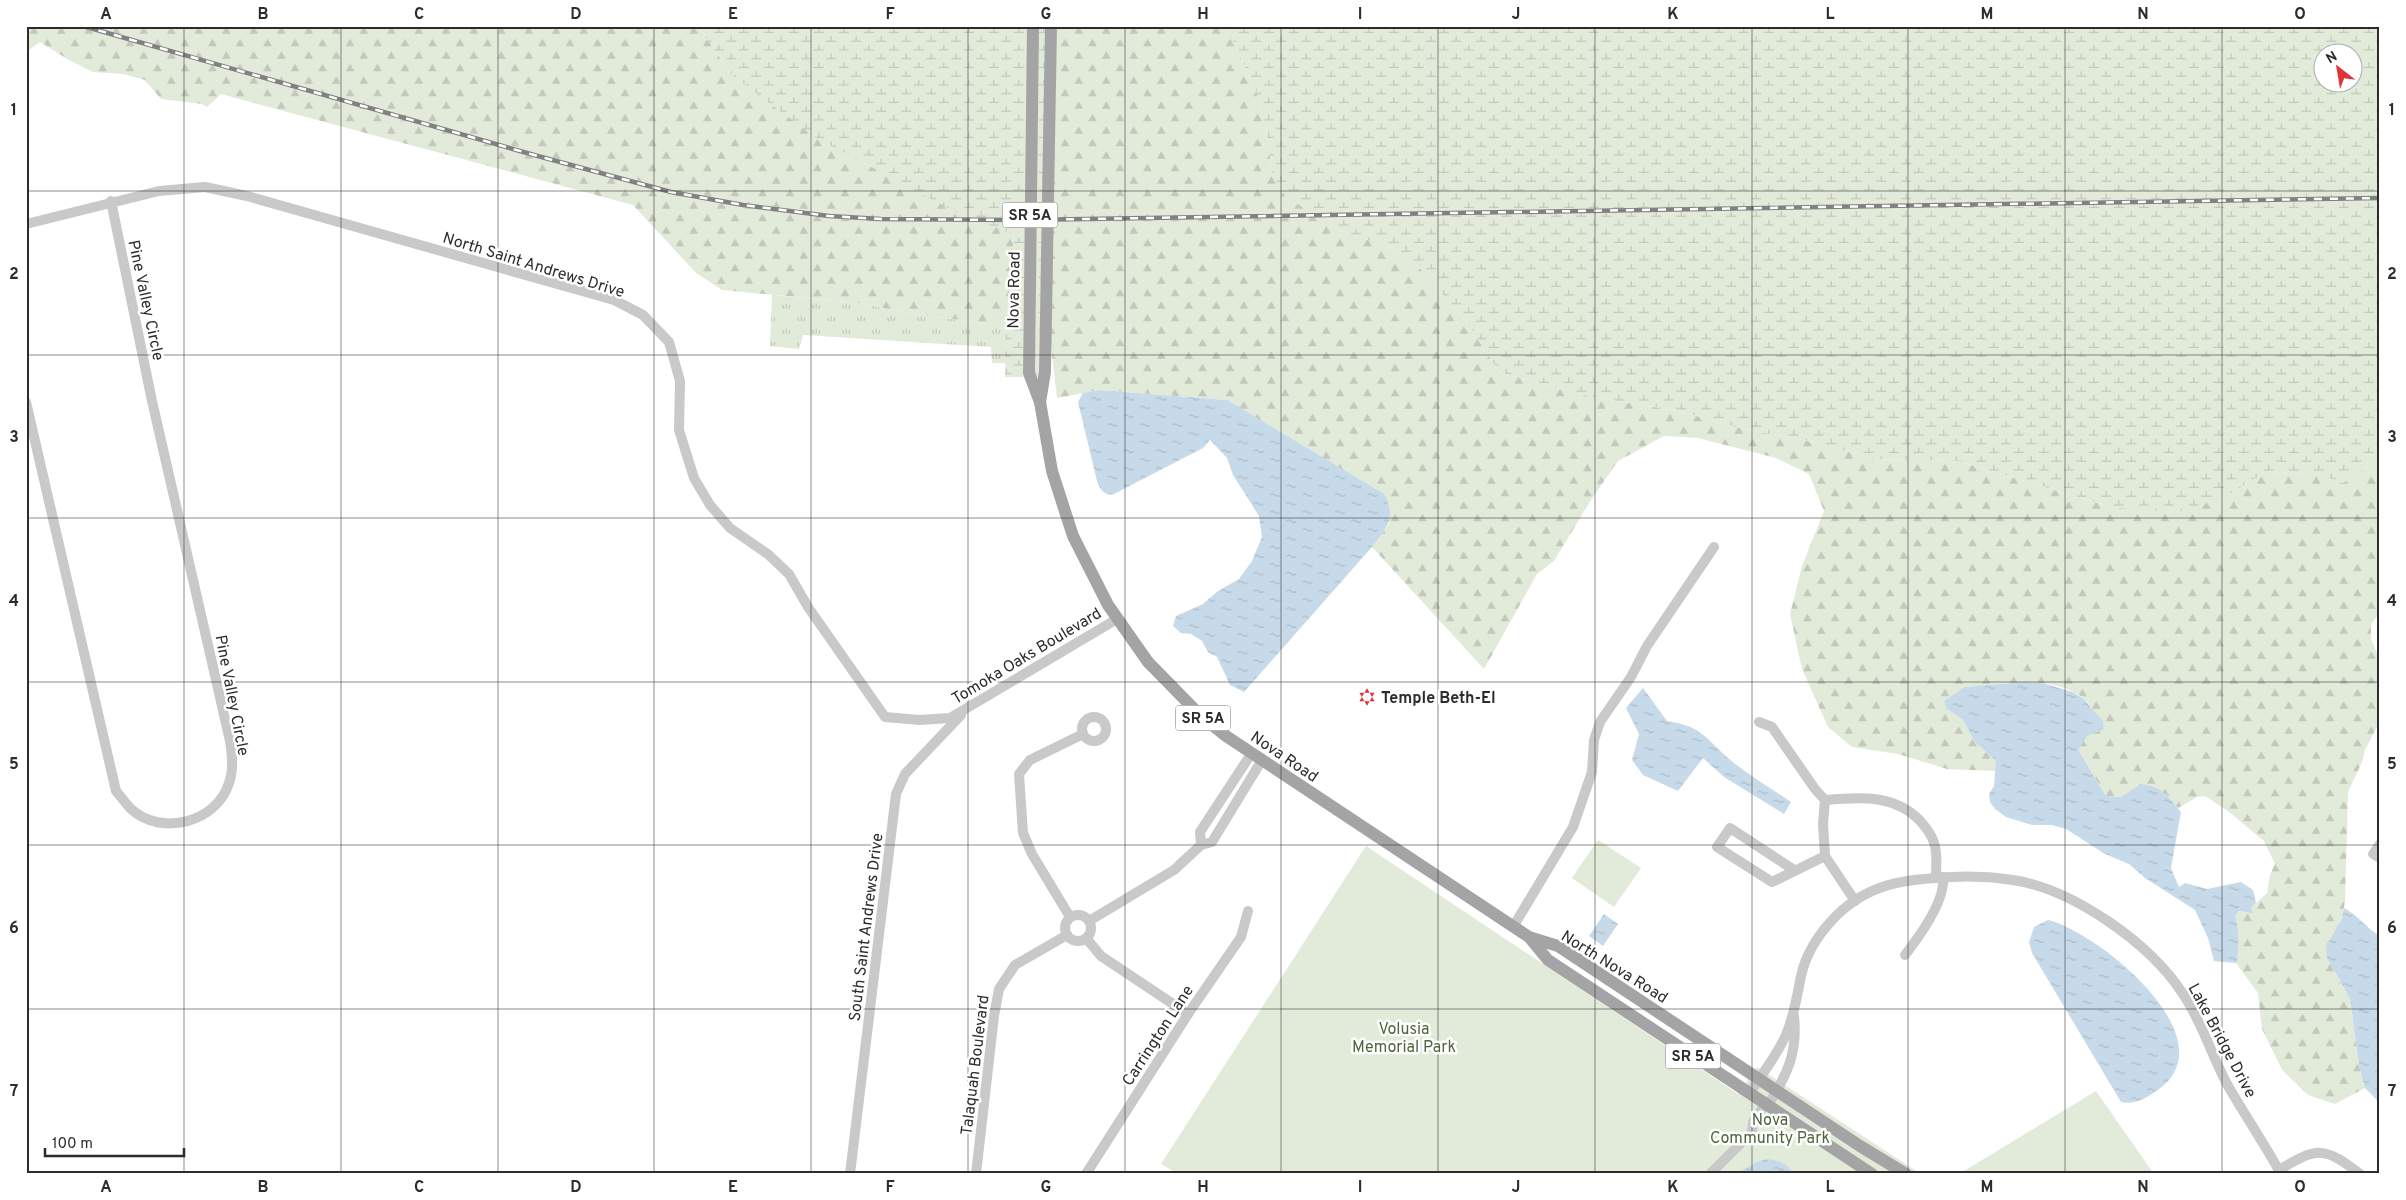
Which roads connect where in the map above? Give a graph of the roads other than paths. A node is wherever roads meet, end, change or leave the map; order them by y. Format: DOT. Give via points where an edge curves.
graph roads {
  1 [pos="1033,26"];
  2 [pos="1051,26"];
  3 [pos="111,201"];
  4 [pos="26,224"];
  5 [pos="26,402"];
  6 [pos="1040,402"];
  7 [pos="1714,547"];
  8 [pos="1117,619"];
  9 [pos="966,708"];
  10 [pos="950,718"];
  11 [pos="1758,722"];
  12 [pos="1083,734"];
  13 [pos="1256,757"];
  14 [pos="1222,799"];
  15 [pos="1825,800"];
  16 [pos="1235,808"];
  17 [pos="2380,844"];
  18 [pos="1201,845"];
  19 [pos="1826,856"];
  20 [pos="2380,858"];
  21 [pos="1794,870"];
  22 [pos="1939,877"];
  23 [pos="1855,901"];
  24 [pos="1248,911"];
  25 [pos="1070,917"];
  26 [pos="1089,921"];
  27 [pos="1513,927"];
  28 [pos="1067,935"];
  29 [pos="1529,937"];
  30 [pos="1086,938"];
  31 [pos="1905,955"];
  32 [pos="1793,1013"];
  33 [pos="1188,1014"];
  34 [pos="1759,1078"];
  35 [pos="1778,1090"];
  36 [pos="1750,1093"];
  37 [pos="1767,1104"];
  38 [pos="2280,1172"];
  39 [pos="850,1174"];
  40 [pos="976,1174"];
  41 [pos="1086,1174"];
  42 [pos="1710,1174"];
  43 [pos="1872,1174"];
  44 [pos="1906,1174"];
  45 [pos="2360,1174"];
  1 -- 6 [label="main road, Nova Road / SR 5A" via="1029,373"];
  2 -- 6 [label="main road, Nova Road / SR 5A" via="1045,372"];
  3 -- 4 [label="street, North Saint Andrews Drive"];
  3 -- 5 [label="street, Pine Valley Circle" via="233,762 229,783 218,803 196,820 177,824 154,822 132,810 116,792"];
  3 -- 10 [label="street, North Saint Andrews Drive" via="159,191 205,187 236,193 614,300 643,315 669,342 680,381 679,430 694,478 710,505 730,528 769,555 789,574 885,717"];
  6 -- 8 [label="main road, Nova Road / SR 5A" via="1062,508 1088,570"];
  7 -- 27 [label="street" via="1600,722 1594,740 1592,772 1573,827"];
  8 -- 9 [label="street, Tomoka Oaks Boulevard"];
  8 -- 13 [label="main road, Nova Road / SR 5A" via="1148,662 1174,690 1200,715"];
  9 -- 10 [label="street, Tomoka Oaks Boulevard"];
  9 -- 39 [label="street, South Saint Andrews Drive" via="905,774 896,794"];
  11 -- 15 [label="street" via="1772,727"];
  12 -- 25 [label="street" via="1030,760 1019,774 1023,833"];
  13 -- 14 [label="street"];
  13 -- 16 [label="street"];
  13 -- 27 [label="main road, Nova Road / SR 5A"];
  14 -- 16 [label="street"];
  14 -- 18 [label="street" via="1200,832"];
  15 -- 19 [label="street"];
  15 -- 22 [label="street" via="1863,798 1892,802 1912,812 1935,844"];
  16 -- 18 [label="street" via="1212,842"];
  17 -- 20 [label="street" via="2374,854"];
  18 -- 26 [label="street" via="1174,870"];
  19 -- 21 [label="street"];
  19 -- 23 [label="street"];
  21 -- 21 [label="street" via="1772,882 1717,847 1730,828"];
  22 -- 23 [label="street, Lake Bridge Drive" via="1904,880 1870,891"];
  22 -- 31 [label="street" via="1944,888 1939,900"];
  22 -- 38 [label="street, Lake Bridge Drive" via="2014,880 2042,888 2086,909 2136,941 2182,992 2199,1021 2227,1084"];
  23 -- 32 [label="street, Lake Bridge Drive" via="1826,928 1807,957"];
  24 -- 33 [label="street, Carrington Lane" via="1241,937"];
  25 -- 26 [label="street" via="1081,915"];
  25 -- 28 [label="street" via="1065,923"];
  26 -- 30 [label="street" via="1091,928"];
  27 -- 29 [label="main road, Nova Road / SR 5A"];
  28 -- 30 [label="street" via="1078,941"];
  28 -- 40 [label="street, Talaquah Boulevard" via="1015,965 999,989"];
  29 -- 34 [label="main road, North Nova Road / SR 5A" via="1558,946"];
  29 -- 36 [label="main road, North Nova Road / SR 5A" via="1548,960"];
  30 -- 33 [label="street" via="1101,956"];
  32 -- 34 [label="street, Lake Bridge Drive" via="1786,1036"];
  32 -- 35 [label="street" via="1795,1032 1790,1062"];
  33 -- 41 [label="street, Carrington Lane"];
  34 -- 35 [label="main road, North Nova Road / SR 5A"];
  34 -- 36 [label="street, Lake Bridge Drive"];
  35 -- 37 [label="street"];
  35 -- 44 [label="main road, North Nova Road / SR 5A"];
  36 -- 37 [label="main road, North Nova Road / SR 5A"];
  37 -- 42 [label="street" via="1753,1122 1752,1132"];
  37 -- 43 [label="main road, North Nova Road / SR 5A"];
  38 -- 45 [label="street" via="2298,1158 2318,1151"];
}
